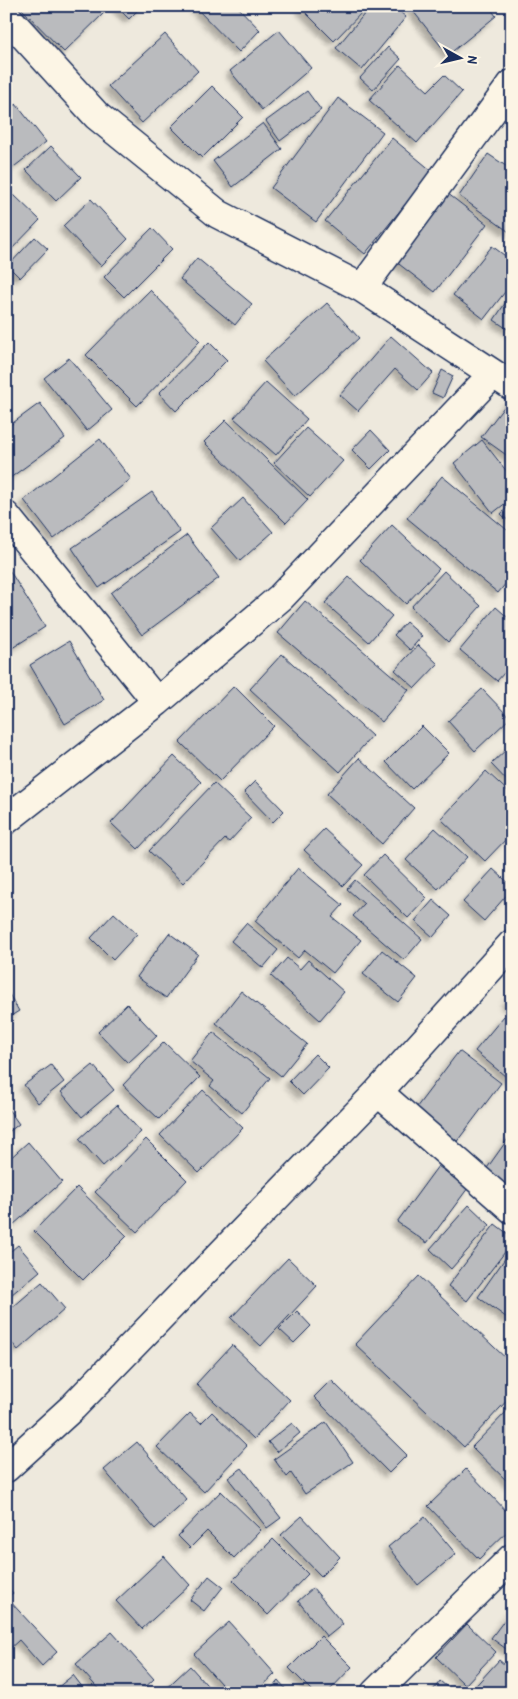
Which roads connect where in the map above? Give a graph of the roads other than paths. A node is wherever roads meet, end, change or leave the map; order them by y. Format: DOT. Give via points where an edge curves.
graph roads {
  1 [pos="6,16"];
  2 [pos="512,84"];
  3 [pos="362,288"];
  4 [pos="502,380"];
  5 [pos="6,516"];
  6 [pos="157,702"];
  7 [pos="6,820"];
  8 [pos="512,944"];
  9 [pos="378,1092"];
  10 [pos="512,1209"];
  11 [pos="6,1468"];
  12 [pos="512,1558"];
  13 [pos="375,1693"];
  1 -- 3 [label="street" via="97,116 218,214"];
  2 -- 3 [label="street"];
  3 -- 4 [label="street"];
  4 -- 6 [label="street" via="281,597"];
  5 -- 6 [label="street"];
  6 -- 7 [label="street"];
  8 -- 9 [label="street"];
  9 -- 10 [label="street"];
  9 -- 11 [label="street" via="72,1407"];
  12 -- 13 [label="street"];
}
